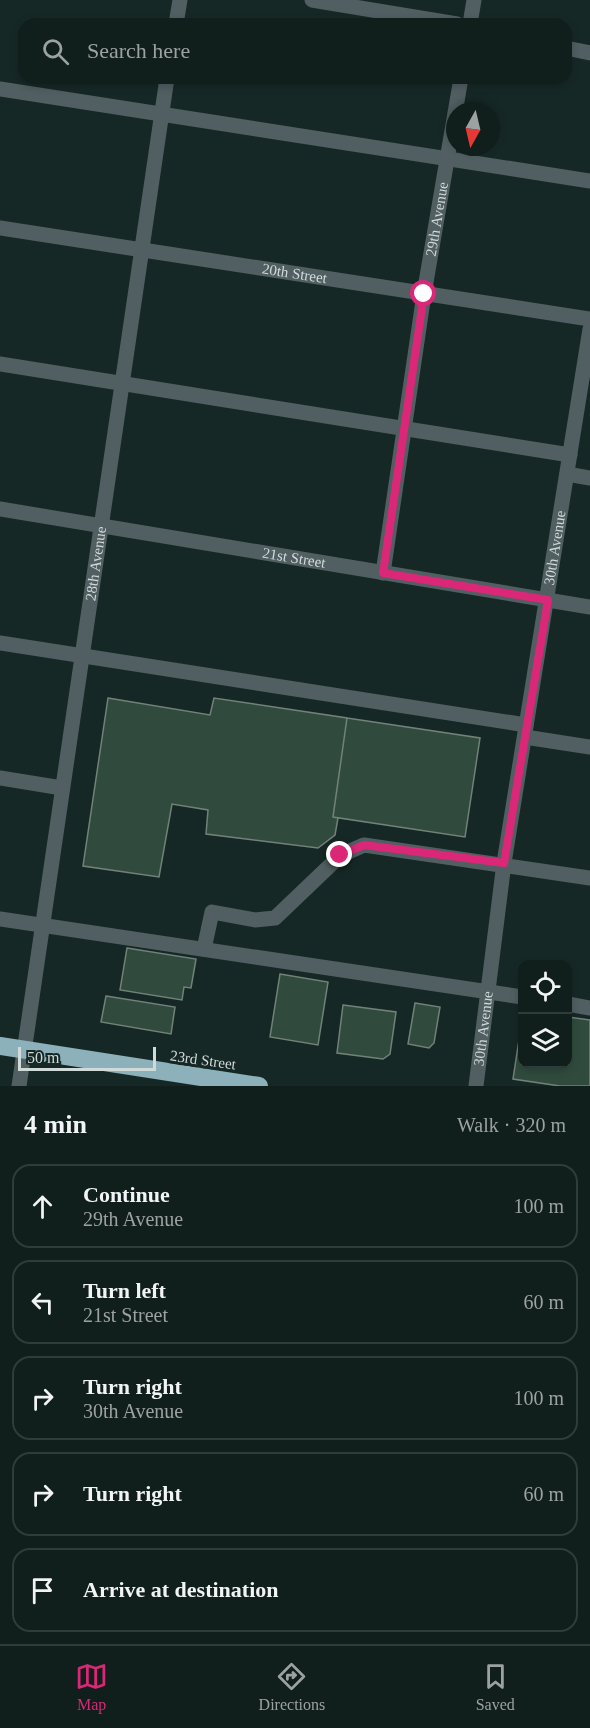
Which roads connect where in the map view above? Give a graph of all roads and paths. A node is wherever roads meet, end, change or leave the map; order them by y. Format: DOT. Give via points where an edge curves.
graph roads {
  1 [pos="180,0"];
  2 [pos="312,0"];
  3 [pos="474,0"];
  4 [pos="177,18"];
  5 [pos="421,18"];
  6 [pos="471,18"];
  7 [pos="572,49"];
  8 [pos="590,53"];
  9 [pos="166,84"];
  10 [pos="460,84"];
  11 [pos="0,89"];
  12 [pos="161,115"];
  13 [pos="447,159"];
  14 [pos="590,181"];
  15 [pos="0,228"];
  16 [pos="140,249"];
  17 [pos="424,294"];
  18 [pos="590,319"];
  19 [pos="589,339"];
  20 [pos="0,364"];
  21 [pos="122,384"];
  22 [pos="404,430"];
  23 [pos="570,455"];
  24 [pos="567,474"];
  25 [pos="590,478"];
  26 [pos="0,509"];
  27 [pos="101,526"];
  28 [pos="383,573"];
  29 [pos="548,600"];
  30 [pos="590,608"];
  31 [pos="0,643"];
  32 [pos="83,656"];
  33 [pos="526,731"];
  34 [pos="590,747"];
  35 [pos="0,778"];
  36 [pos="62,788"];
  37 [pos="504,863"];
  38 [pos="590,878"];
  39 [pos="0,919"];
  40 [pos="42,926"];
  41 [pos="204,950"];
  42 [pos="486,991"];
  43 [pos="518,996"];
  44 [pos="572,1005"];
  45 [pos="590,1008"];
  46 [pos="0,1046"];
  47 [pos="25,1050"];
  48 [pos="190,1081"];
  49 [pos="19,1086"];
  50 [pos="259,1086"];
  51 [pos="476,1086"];
  1 -- 4 [label="street"];
  2 -- 5 [label="street"];
  3 -- 6 [label="street"];
  7 -- 8 [label="street"];
  9 -- 12 [label="street, 28th Avenue"];
  10 -- 13 [label="street, 29th Avenue"];
  11 -- 12 [label="street"];
  12 -- 13 [label="street"];
  12 -- 16 [label="street, 28th Avenue"];
  13 -- 14 [label="street"];
  13 -- 17 [label="street, 29th Avenue"];
  15 -- 16 [label="street, 20th Street"];
  16 -- 17 [label="street, 20th Street"];
  16 -- 21 [label="street, 28th Avenue"];
  17 -- 18 [label="street, 20th Street"];
  17 -- 22 [label="street, 29th Avenue"];
  19 -- 23 [label="street, 30th Avenue"];
  20 -- 21 [label="street"];
  21 -- 22 [label="street"];
  21 -- 27 [label="street, 28th Avenue"];
  22 -- 23 [label="street"];
  22 -- 28 [label="street, 29th Avenue"];
  23 -- 24 [label="street, 30th Avenue"];
  24 -- 25 [label="street"];
  24 -- 29 [label="street, 30th Avenue"];
  26 -- 27 [label="street, 21st Street"];
  27 -- 28 [label="street, 21st Street"];
  27 -- 32 [label="street, 28th Avenue"];
  28 -- 29 [label="street, 21st Street"];
  29 -- 30 [label="street, 21st Street"];
  29 -- 33 [label="street, 30th Avenue"];
  31 -- 32 [label="street"];
  32 -- 33 [label="street"];
  32 -- 36 [label="street, 28th Avenue"];
  33 -- 34 [label="street"];
  33 -- 37 [label="street, 30th Avenue"];
  35 -- 36 [label="street"];
  36 -- 40 [label="street, 28th Avenue"];
  37 -- 38 [label="street"];
  37 -- 41 [label="street" via="364,845 340,855 275,918 255,920 212,912"];
  37 -- 42 [label="street, 30th Avenue"];
  39 -- 40 [label="street"];
  40 -- 41 [label="street"];
  40 -- 47 [label="street, 28th Avenue"];
  41 -- 42 [label="street"];
  42 -- 43 [label="street"];
  42 -- 51 [label="street, 30th Avenue"];
  44 -- 45 [label="street"];
  46 -- 47 [label="highway, 23rd Street"];
  47 -- 48 [label="highway, 23rd Street"];
  47 -- 49 [label="street, 28th Avenue"];
  48 -- 50 [label="highway, 23rd Street"];
}
